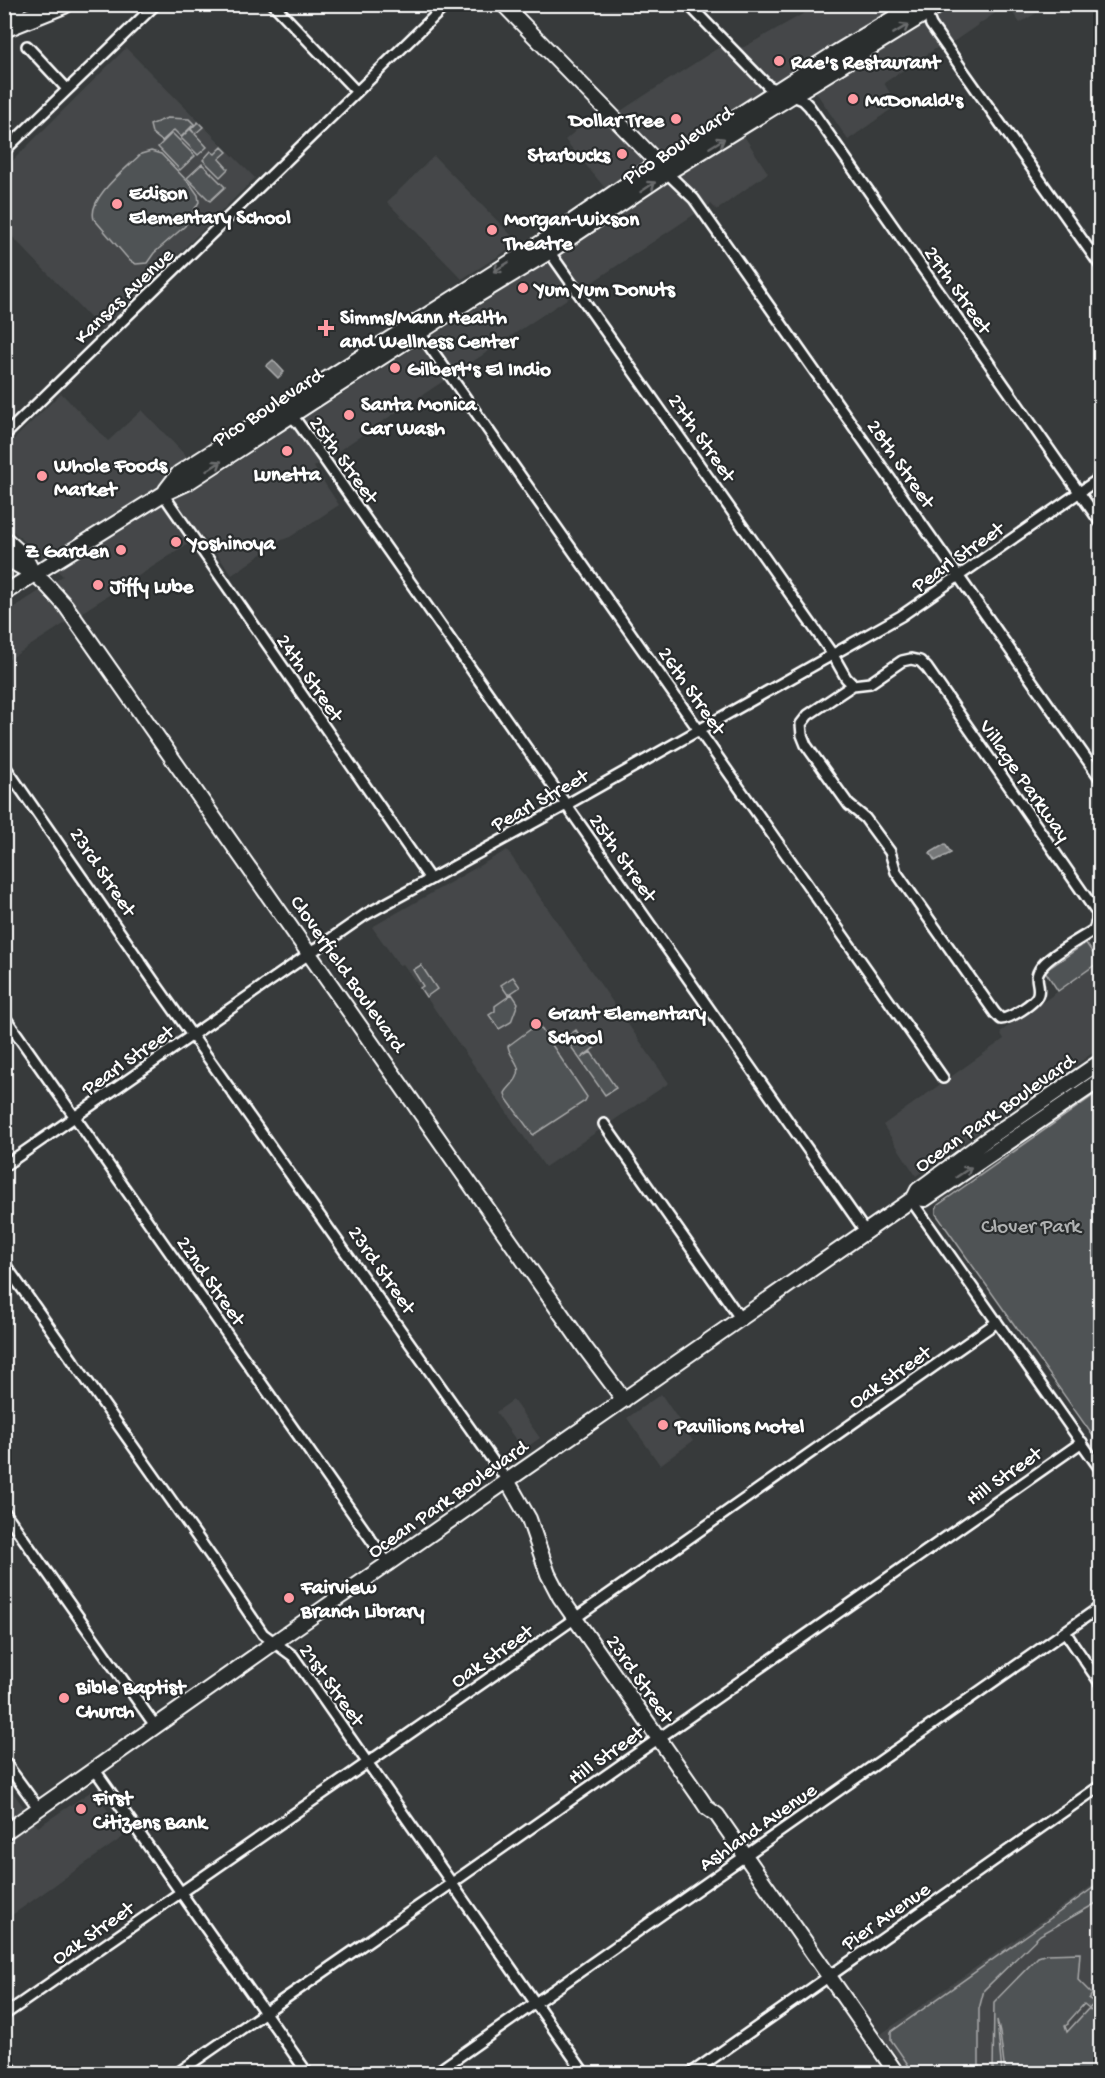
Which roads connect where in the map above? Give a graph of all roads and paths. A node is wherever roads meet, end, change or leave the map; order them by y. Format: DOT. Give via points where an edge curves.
graph roads {
  1 [pos="17,4"];
  2 [pos="64,4"];
  3 [pos="156,4"];
  4 [pos="273,4"];
  5 [pos="447,4"];
  6 [pos="503,4"];
  7 [pos="688,4"];
  8 [pos="941,4"];
  9 [pos="1095,4"];
  10 [pos="922,7"];
  11 [pos="4,9"];
  12 [pos="1101,12"];
  13 [pos="4,28"];
  14 [pos="27,46"];
  15 [pos="67,90"];
  16 [pos="776,91"];
  17 [pos="357,92"];
  18 [pos="791,96"];
  19 [pos="4,151"];
  20 [pos="663,168"];
  21 [pos="545,247"];
  22 [pos="1101,265"];
  23 [pos="416,328"];
  24 [pos="285,413"];
  25 [pos="4,436"];
  26 [pos="1101,478"];
  27 [pos="1080,492"];
  28 [pos="163,494"];
  29 [pos="1101,522"];
  30 [pos="4,538"];
  31 [pos="4,556"];
  32 [pos="34,575"];
  33 [pos="959,576"];
  34 [pos="4,593"];
  35 [pos="833,655"];
  36 [pos="853,685"];
  37 [pos="698,730"];
  38 [pos="4,765"];
  39 [pos="1101,778"];
  40 [pos="566,805"];
  41 [pos="430,879"];
  42 [pos="309,954"];
  43 [pos="4,1016"];
  44 [pos="193,1035"];
  45 [pos="1101,1062"];
  46 [pos="943,1078"];
  47 [pos="1101,1080"];
  48 [pos="75,1117"];
  49 [pos="604,1124"];
  50 [pos="4,1166"];
  51 [pos="913,1199"];
  52 [pos="865,1232"];
  53 [pos="4,1263"];
  54 [pos="740,1318"];
  55 [pos="997,1322"];
  56 [pos="624,1400"];
  57 [pos="1082,1442"];
  58 [pos="1101,1469"];
  59 [pos="508,1482"];
  60 [pos="4,1511"];
  61 [pos="389,1564"];
  62 [pos="1101,1607"];
  63 [pos="574,1619"];
  64 [pos="1065,1632"];
  65 [pos="275,1642"];
  66 [pos="1101,1683"];
  67 [pos="156,1727"];
  68 [pos="658,1739"];
  69 [pos="4,1761"];
  70 [pos="367,1763"];
  71 [pos="95,1770"];
  72 [pos="1101,1786"];
  73 [pos="39,1809"];
  74 [pos="4,1833"];
  75 [pos="742,1858"];
  76 [pos="452,1883"];
  77 [pos="180,1892"];
  78 [pos="826,1978"];
  79 [pos="536,2003"];
  80 [pos="264,2012"];
  81 [pos="4,2015"];
  82 [pos="4,2060"];
  83 [pos="16,2073"];
  84 [pos="176,2073"];
  85 [pos="308,2073"];
  86 [pos="434,2073"];
  87 [pos="585,2073"];
  88 [pos="690,2073"];
  89 [pos="890,2073"];
  90 [pos="897,2073"];
  1 -- 11 [label="highway"];
  2 -- 13 [label="highway"];
  3 -- 15 [label="street"];
  4 -- 17 [label="street"];
  5 -- 17 [label="street, Kansas Avenue"];
  6 -- 20 [label="street"];
  7 -- 16 [label="street"];
  8 -- 10 [label="street, Pico Boulevard"];
  9 -- 12 [label="street"];
  10 -- 16 [label="street, Pico Boulevard"];
  18 -- 10 [label="street, Pico Boulevard, one-way"];
  10 -- 22 [label="street"];
  14 -- 15 [label="street"];
  15 -- 19 [label="street"];
  16 -- 18 [label="street, 29th Street"];
  16 -- 20 [label="street, Pico Boulevard"];
  17 -- 25 [label="street, Kansas Avenue"];
  20 -- 18 [label="street, Pico Boulevard, one-way"];
  18 -- 27 [label="street, 29th Street" via="809,106"];
  20 -- 21 [label="street, Pico Boulevard"];
  20 -- 33 [label="street, 28th Street" via="694,199"];
  21 -- 23 [label="street, Pico Boulevard"];
  21 -- 35 [label="street, 27th Street"];
  23 -- 24 [label="street, Pico Boulevard"];
  23 -- 37 [label="street, 26th Street"];
  24 -- 28 [label="street, Pico Boulevard" via="187,483"];
  24 -- 40 [label="street, 25th Street" via="298,423"];
  26 -- 27 [label="street, Pearl Street"];
  27 -- 29 [label="street, 29th Street"];
  27 -- 33 [label="street, Pearl Street"];
  28 -- 32 [label="street, Pico Boulevard"];
  28 -- 41 [label="street, 24th Street"];
  30 -- 32 [label="street, Cloverfield Boulevard" via="25,557"];
  31 -- 32 [label="street, Cloverfield Boulevard"];
  32 -- 34 [label="street, Pico Boulevard"];
  32 -- 42 [label="street, Cloverfield Boulevard" via="65,605"];
  33 -- 35 [label="street, Pearl Street" via="901,616"];
  33 -- 39 [label="street, 28th Street"];
  35 -- 36 [label="street, 27th Street"];
  35 -- 37 [label="street, Pearl Street"];
  36 -- 36 [label="street, Village Parkway" via="801,724 806,746 890,852 896,872 995,1013 1001,1019 1008,1018 1036,998 1036,981 1044,963 1094,930 1097,913 920,661 902,661 870,683"];
  37 -- 40 [label="street, Pearl Street"];
  37 -- 46 [label="street, 26th Street"];
  38 -- 44 [label="street, 23rd Street"];
  40 -- 41 [label="street, Pearl Street"];
  40 -- 52 [label="street, 25th Street"];
  41 -- 42 [label="street, Pearl Street" via="365,915"];
  42 -- 44 [label="street, Pearl Street"];
  42 -- 56 [label="street, Cloverfield Boulevard"];
  43 -- 48 [label="street, 22nd Street"];
  44 -- 48 [label="street, Pearl Street"];
  44 -- 59 [label="street, 23rd Street"];
  45 -- 51 [label="street, Ocean Park Boulevard" via="986,1140 918,1190"];
  51 -- 47 [label="street, Ocean Park Boulevard, one-way" via="925,1199"];
  48 -- 50 [label="street, Pearl Street"];
  48 -- 61 [label="street, 22nd Street"];
  49 -- 54 [label="street"];
  51 -- 52 [label="street, Ocean Park Boulevard"];
  51 -- 55 [label="street"];
  52 -- 54 [label="street, Ocean Park Boulevard"];
  53 -- 65 [label="street, 21st Street" via="263,1634"];
  54 -- 56 [label="street, Ocean Park Boulevard"];
  55 -- 57 [label="street"];
  55 -- 63 [label="street, Oak Street"];
  56 -- 59 [label="street, Ocean Park Boulevard"];
  57 -- 58 [label="street"];
  57 -- 68 [label="street, Hill Street"];
  59 -- 61 [label="street, Ocean Park Boulevard"];
  59 -- 63 [label="street, 23rd Street" via="529,1520 554,1587"];
  60 -- 67 [label="street"];
  61 -- 65 [label="street, Ocean Park Boulevard"];
  62 -- 64 [label="street, Ashland Avenue"];
  63 -- 68 [label="street, 23rd Street"];
  63 -- 70 [label="street, Oak Street"];
  64 -- 66 [label="street"];
  64 -- 75 [label="street, Ashland Avenue"];
  65 -- 67 [label="street, Ocean Park Boulevard"];
  65 -- 70 [label="street, 21st Street" via="293,1656"];
  67 -- 71 [label="street, Ocean Park Boulevard"];
  68 -- 75 [label="street, 23rd Street" via="707,1808 710,1819"];
  68 -- 76 [label="street, Hill Street"];
  69 -- 73 [label="street"];
  70 -- 76 [label="street, 21st Street"];
  70 -- 77 [label="street, Oak Street"];
  71 -- 73 [label="street, Ocean Park Boulevard"];
  71 -- 77 [label="street"];
  72 -- 78 [label="street, Pier Avenue"];
  73 -- 74 [label="street, Ocean Park Boulevard"];
  75 -- 78 [label="street, 23rd Street"];
  75 -- 79 [label="street, Ashland Avenue"];
  76 -- 79 [label="street, 21st Street"];
  76 -- 80 [label="street, Hill Street"];
  77 -- 80 [label="street"];
  77 -- 81 [label="street, Oak Street"];
  78 -- 88 [label="street, Pier Avenue"];
  78 -- 89 [label="street, 23rd Street"];
  78 -- 90 [label="street, 23rd Street"];
  79 -- 86 [label="street, Ashland Avenue"];
  79 -- 87 [label="street, 21st Street"];
  80 -- 84 [label="street, Hill Street"];
  80 -- 85 [label="street"];
  82 -- 83 [label="street"];
}
